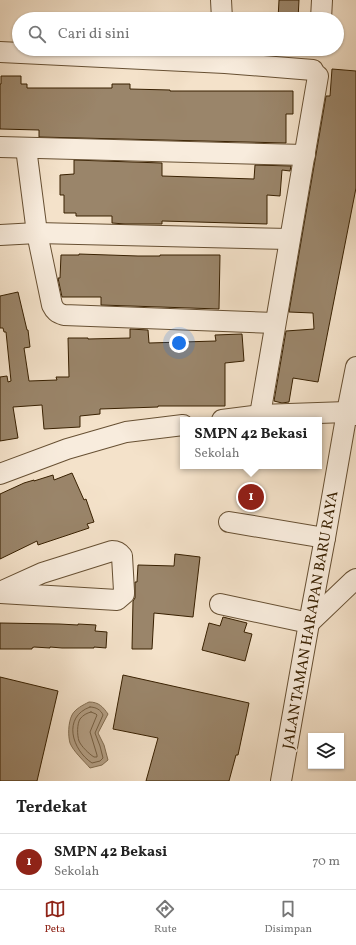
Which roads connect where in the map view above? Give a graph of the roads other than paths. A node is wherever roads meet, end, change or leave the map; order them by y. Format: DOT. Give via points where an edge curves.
graph roads {
  1 [pos="221,0"];
  2 [pos="322,0"];
  3 [pos="222,12"];
  4 [pos="321,12"];
  5 [pos="0,52"];
  6 [pos="12,52"];
  7 [pos="225,56"];
  8 [pos="0,147"];
  9 [pos="26,148"];
  10 [pos="305,154"];
  11 [pos="37,233"];
  12 [pos="0,235"];
  13 [pos="289,239"];
  14 [pos="275,323"];
  15 [pos="356,367"];
  16 [pos="352,413"];
  17 [pos="260,415"];
  18 [pos="245,417"];
  19 [pos="180,425"];
  20 [pos="0,474"];
  21 [pos="229,522"];
  22 [pos="325,538"];
  23 [pos="356,579"];
  24 [pos="0,593"];
  25 [pos="220,604"];
  26 [pos="309,623"];
  27 [pos="281,781"];
  1 -- 3 [label="street"];
  2 -- 4 [label="street"];
  5 -- 6 [label="street"];
  7 -- 10 [label="street" via="315,73"];
  8 -- 9 [label="street"];
  9 -- 10 [label="street"];
  9 -- 11 [label="street"];
  10 -- 13 [label="street"];
  11 -- 12 [label="street"];
  11 -- 13 [label="street"];
  11 -- 14 [label="street" via="52,305 58,314"];
  13 -- 14 [label="street"];
  14 -- 17 [label="street"];
  15 -- 16 [label="street, JALAN TAMAN HARAPAN BARU RAYA"];
  16 -- 17 [label="street"];
  16 -- 22 [label="street, JALAN TAMAN HARAPAN BARU RAYA"];
  17 -- 18 [label="street"];
  19 -- 20 [label="street" via="126,432 67,448"];
  21 -- 22 [label="street"];
  22 -- 26 [label="street, JALAN TAMAN HARAPAN BARU RAYA"];
  23 -- 26 [label="street"];
  24 -- 24 [label="street" via="42,573 112,551 122,556 124,594 117,600"];
  25 -- 26 [label="street"];
  26 -- 27 [label="street, JALAN TAMAN HARAPAN BARU RAYA"];
}
